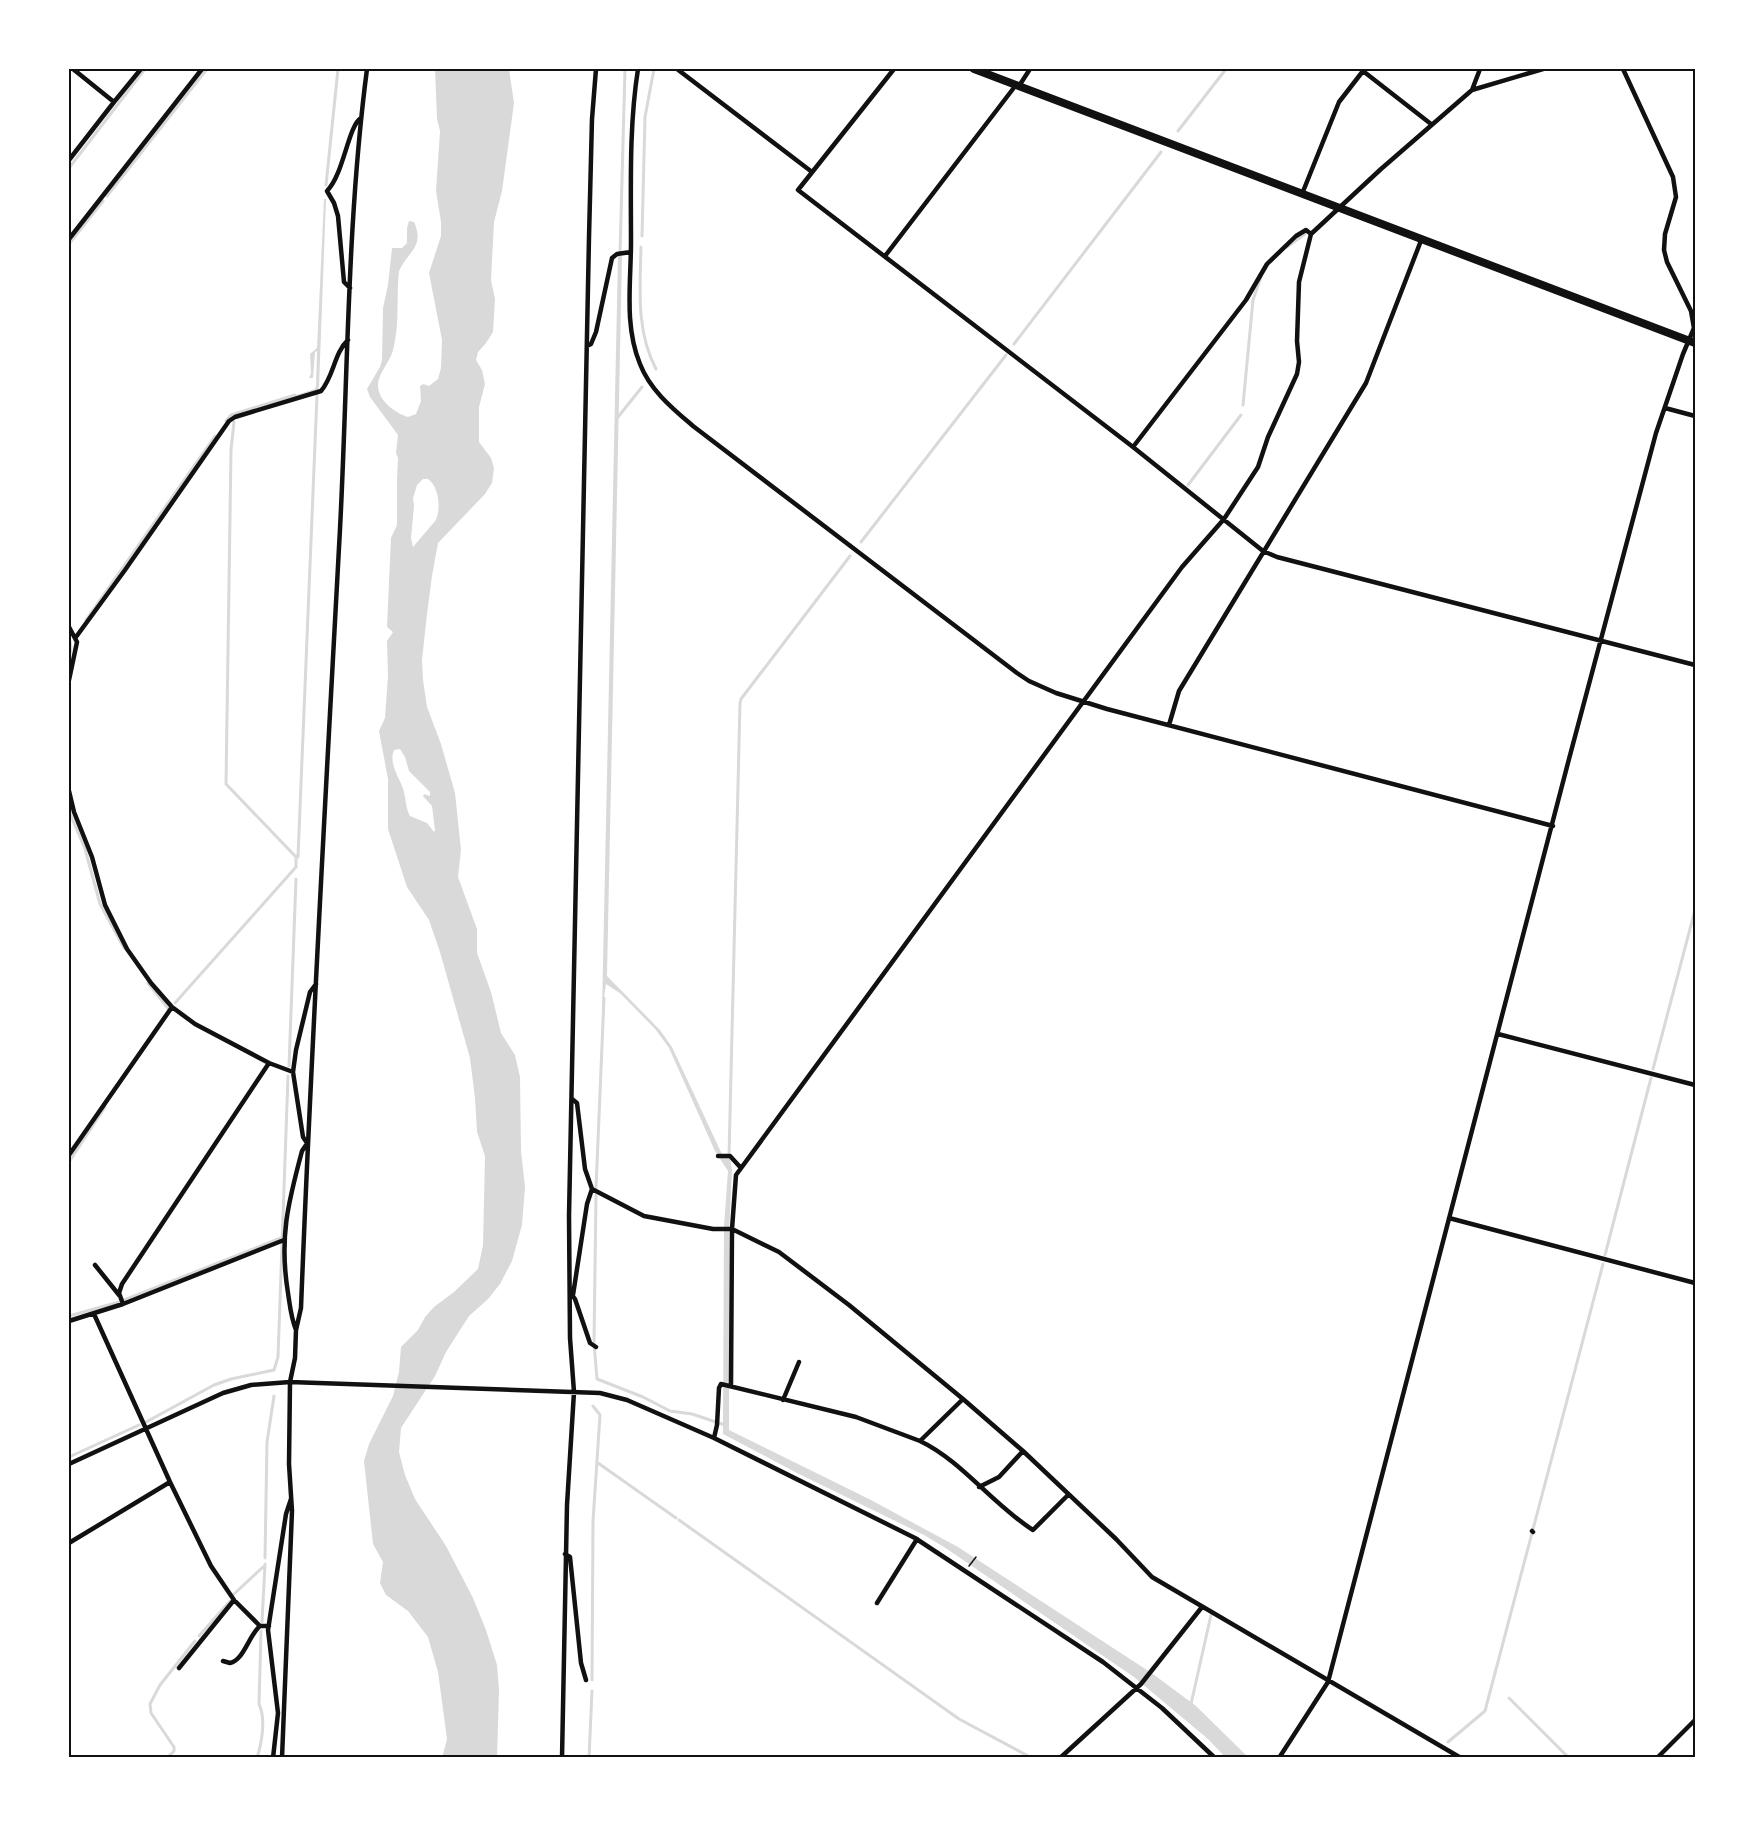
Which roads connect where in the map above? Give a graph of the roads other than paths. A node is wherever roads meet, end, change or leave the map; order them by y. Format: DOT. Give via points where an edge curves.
graph roads {
  1 [pos="73,69"];
  2 [pos="141,69"];
  3 [pos="202,69"];
  4 [pos="367,69"];
  5 [pos="596,69"];
  6 [pos="638,69"];
  7 [pos="677,69"];
  8 [pos="894,69"];
  9 [pos="974,69"];
  10 [pos="1030,69"];
  11 [pos="1480,69"];
  12 [pos="1543,69"];
  13 [pos="1623,69"];
  14 [pos="1362,70"];
  15 [pos="1018,86"];
  16 [pos="1472,90"];
  17 [pos="114,102"];
  18 [pos="361,118"];
  19 [pos="1431,124"];
  20 [pos="69,160"];
  21 [pos="812,172"];
  22 [pos="1302,194"];
  23 [pos="1340,208"];
  24 [pos="69,225"];
  25 [pos="76,230"];
  26 [pos="1311,234"];
  27 [pos="1422,238"];
  28 [pos="69,239"];
  29 [pos="631,252"];
  30 [pos="885,256"];
  31 [pos="350,288"];
  32 [pos="348,340"];
  33 [pos="1692,342"];
  34 [pos="587,346"];
  35 [pos="1665,408"];
  36 [pos="1695,416"];
  37 [pos="1133,447"];
  38 [pos="1224,519"];
  39 [pos="1263,551"];
  40 [pos="69,627"];
  41 [pos="76,637"];
  42 [pos="1601,641"];
  43 [pos="1695,665"];
  44 [pos="69,680"];
  45 [pos="1084,701"];
  46 [pos="1168,725"];
  47 [pos="69,791"];
  48 [pos="1553,826"];
  49 [pos="316,983"];
  50 [pos="172,1007"];
  51 [pos="1498,1034"];
  52 [pos="270,1062"];
  53 [pos="293,1072"];
  54 [pos="1695,1085"];
  55 [pos="572,1099"];
  56 [pos="307,1143"];
  57 [pos="69,1155"];
  58 [pos="725,1155"];
  59 [pos="741,1168"];
  60 [pos="592,1189"];
  61 [pos="1449,1218"];
  62 [pos="731,1229"];
  63 [pos="284,1240"];
  64 [pos="94,1264"];
  65 [pos="1695,1283"];
  66 [pos="571,1295"];
  67 [pos="119,1296"];
  68 [pos="123,1304"];
  69 [pos="94,1314"];
  70 [pos="69,1321"];
  71 [pos="296,1330"];
  72 [pos="594,1346"];
  73 [pos="799,1362"];
  74 [pos="290,1382"];
  75 [pos="730,1386"];
  76 [pos="574,1392"];
  77 [pos="963,1399"];
  78 [pos="783,1400"];
  79 [pos="145,1428"];
  80 [pos="714,1438"];
  81 [pos="920,1441"];
  82 [pos="1023,1451"];
  83 [pos="69,1464"];
  84 [pos="170,1482"];
  85 [pos="979,1487"];
  86 [pos="1068,1495"];
  87 [pos="291,1496"];
  88 [pos="917,1539"];
  89 [pos="69,1543"];
  90 [pos="565,1554"];
  91 [pos="234,1600"];
  92 [pos="877,1603"];
  93 [pos="1202,1607"];
  94 [pos="261,1626"];
  95 [pos="269,1626"];
  96 [pos="223,1661"];
  97 [pos="179,1668"];
  98 [pos="586,1680"];
  99 [pos="1328,1682"];
  100 [pos="1140,1686"];
  101 [pos="1695,1720"];
  102 [pos="281,1723"];
  103 [pos="273,1758"];
  104 [pos="282,1758"];
  105 [pos="562,1758"];
  106 [pos="1060,1758"];
  107 [pos="1215,1758"];
  108 [pos="1279,1758"];
  109 [pos="1461,1758"];
  110 [pos="1657,1758"];
  1 -- 17 [label="street"];
  2 -- 17 [label="street"];
  3 -- 25 [label="street"];
  4 -- 18 [label="street"];
  5 -- 34 [label="street"];
  6 -- 29 [label="street"];
  7 -- 21 [label="street"];
  8 -- 21 [label="street"];
  9 -- 15 [label="highway"];
  10 -- 15 [label="street"];
  11 -- 16 [label="street"];
  12 -- 16 [label="street"];
  13 -- 33 [label="street" via="1673,177 1676,197 1664,250 1691,311"];
  14 -- 19 [label="street"];
  14 -- 22 [label="street" via="1339,102"];
  15 -- 22 [label="highway"];
  15 -- 30 [label="street"];
  16 -- 19 [label="street"];
  17 -- 20 [label="street"];
  18 -- 31 [label="street"];
  18 -- 31 [label="street" via="354,124 337,176 327,191 337,209 345,282"];
  19 -- 23 [label="street"];
  21 -- 30 [label="street" via="798,190"];
  22 -- 23 [label="highway"];
  23 -- 26 [label="street"];
  23 -- 27 [label="highway"];
  24 -- 25 [label="street"];
  25 -- 28 [label="street"];
  26 -- 37 [label="street" via="1306,230 1296,236 1267,264 1246,300"];
  26 -- 38 [label="street" via="1299,282 1299,368 1258,466"];
  27 -- 33 [label="highway"];
  27 -- 39 [label="street" via="1366,383"];
  29 -- 34 [label="street" via="612,258 596,332"];
  29 -- 45 [label="street" via="632,339 644,373 669,405 1017,673 1042,687"];
  30 -- 37 [label="street"];
  31 -- 32 [label="street"];
  32 -- 41 [label="street" via="321,391 229,421"];
  32 -- 49 [label="street"];
  33 -- 35 [label="street" via="1683,354"];
  34 -- 55 [label="street"];
  35 -- 36 [label="street"];
  35 -- 42 [label="street"];
  37 -- 38 [label="street"];
  38 -- 39 [label="street"];
  38 -- 45 [label="street" via="1182,567"];
  39 -- 42 [label="street"];
  39 -- 46 [label="street" via="1179,690"];
  40 -- 41 [label="street"];
  41 -- 44 [label="street"];
  42 -- 43 [label="street"];
  42 -- 48 [label="street"];
  45 -- 46 [label="street"];
  45 -- 59 [label="street"];
  46 -- 48 [label="street"];
  47 -- 50 [label="street" via="105,905 127,950"];
  48 -- 51 [label="street"];
  49 -- 53 [label="street" via="310,992"];
  49 -- 56 [label="street"];
  50 -- 52 [label="street" via="195,1024"];
  50 -- 57 [label="street"];
  51 -- 54 [label="street"];
  51 -- 61 [label="street"];
  52 -- 53 [label="street"];
  52 -- 67 [label="street" via="122,1284"];
  53 -- 56 [label="street"];
  55 -- 60 [label="street" via="577,1103 585,1169"];
  55 -- 66 [label="street"];
  56 -- 63 [label="street" via="286,1212"];
  56 -- 71 [label="street" via="301,1308"];
  58 -- 59 [label="street"];
  59 -- 62 [label="street" via="735,1181"];
  60 -- 62 [label="street" via="644,1216"];
  60 -- 66 [label="street"];
  61 -- 65 [label="street"];
  61 -- 99 [label="street"];
  62 -- 75 [label="street"];
  62 -- 77 [label="street" via="779,1252"];
  63 -- 68 [label="street"];
  63 -- 71 [label="street" via="284,1269"];
  64 -- 67 [label="street"];
  66 -- 72 [label="street"];
  66 -- 76 [label="street"];
  67 -- 68 [label="street"];
  68 -- 69 [label="street"];
  69 -- 70 [label="street"];
  69 -- 79 [label="street"];
  71 -- 74 [label="street"];
  73 -- 78 [label="street"];
  74 -- 76 [label="street"];
  74 -- 79 [label="street" via="251,1385 223,1393"];
  74 -- 87 [label="street"];
  75 -- 78 [label="street"];
  75 -- 80 [label="street" via="723,1384 719,1388"];
  76 -- 80 [label="street" via="627,1400"];
  76 -- 90 [label="street"];
  77 -- 81 [label="street"];
  77 -- 82 [label="street"];
  78 -- 81 [label="street" via="856,1417"];
  79 -- 83 [label="street"];
  79 -- 84 [label="street"];
  80 -- 88 [label="street"];
  81 -- 85 [label="street" via="946,1457"];
  82 -- 85 [label="street" via="999,1477"];
  82 -- 86 [label="street"];
  84 -- 89 [label="street"];
  84 -- 91 [label="street" via="211,1566"];
  85 -- 86 [label="street" via="1033,1530"];
  86 -- 93 [label="street" via="1152,1577"];
  87 -- 95 [label="street"];
  87 -- 102 [label="street"];
  88 -- 92 [label="street"];
  88 -- 100 [label="street"];
  90 -- 98 [label="street" via="570,1557"];
  90 -- 105 [label="street"];
  91 -- 94 [label="street"];
  91 -- 97 [label="street"];
  93 -- 99 [label="street"];
  93 -- 100 [label="street"];
  94 -- 95 [label="street"];
  94 -- 96 [label="street" via="237,1660"];
  95 -- 102 [label="street"];
  99 -- 108 [label="street"];
  99 -- 109 [label="street"];
  100 -- 106 [label="street"];
  100 -- 107 [label="street"];
  101 -- 110 [label="street"];
  102 -- 103 [label="street"];
  102 -- 104 [label="street"];
}
